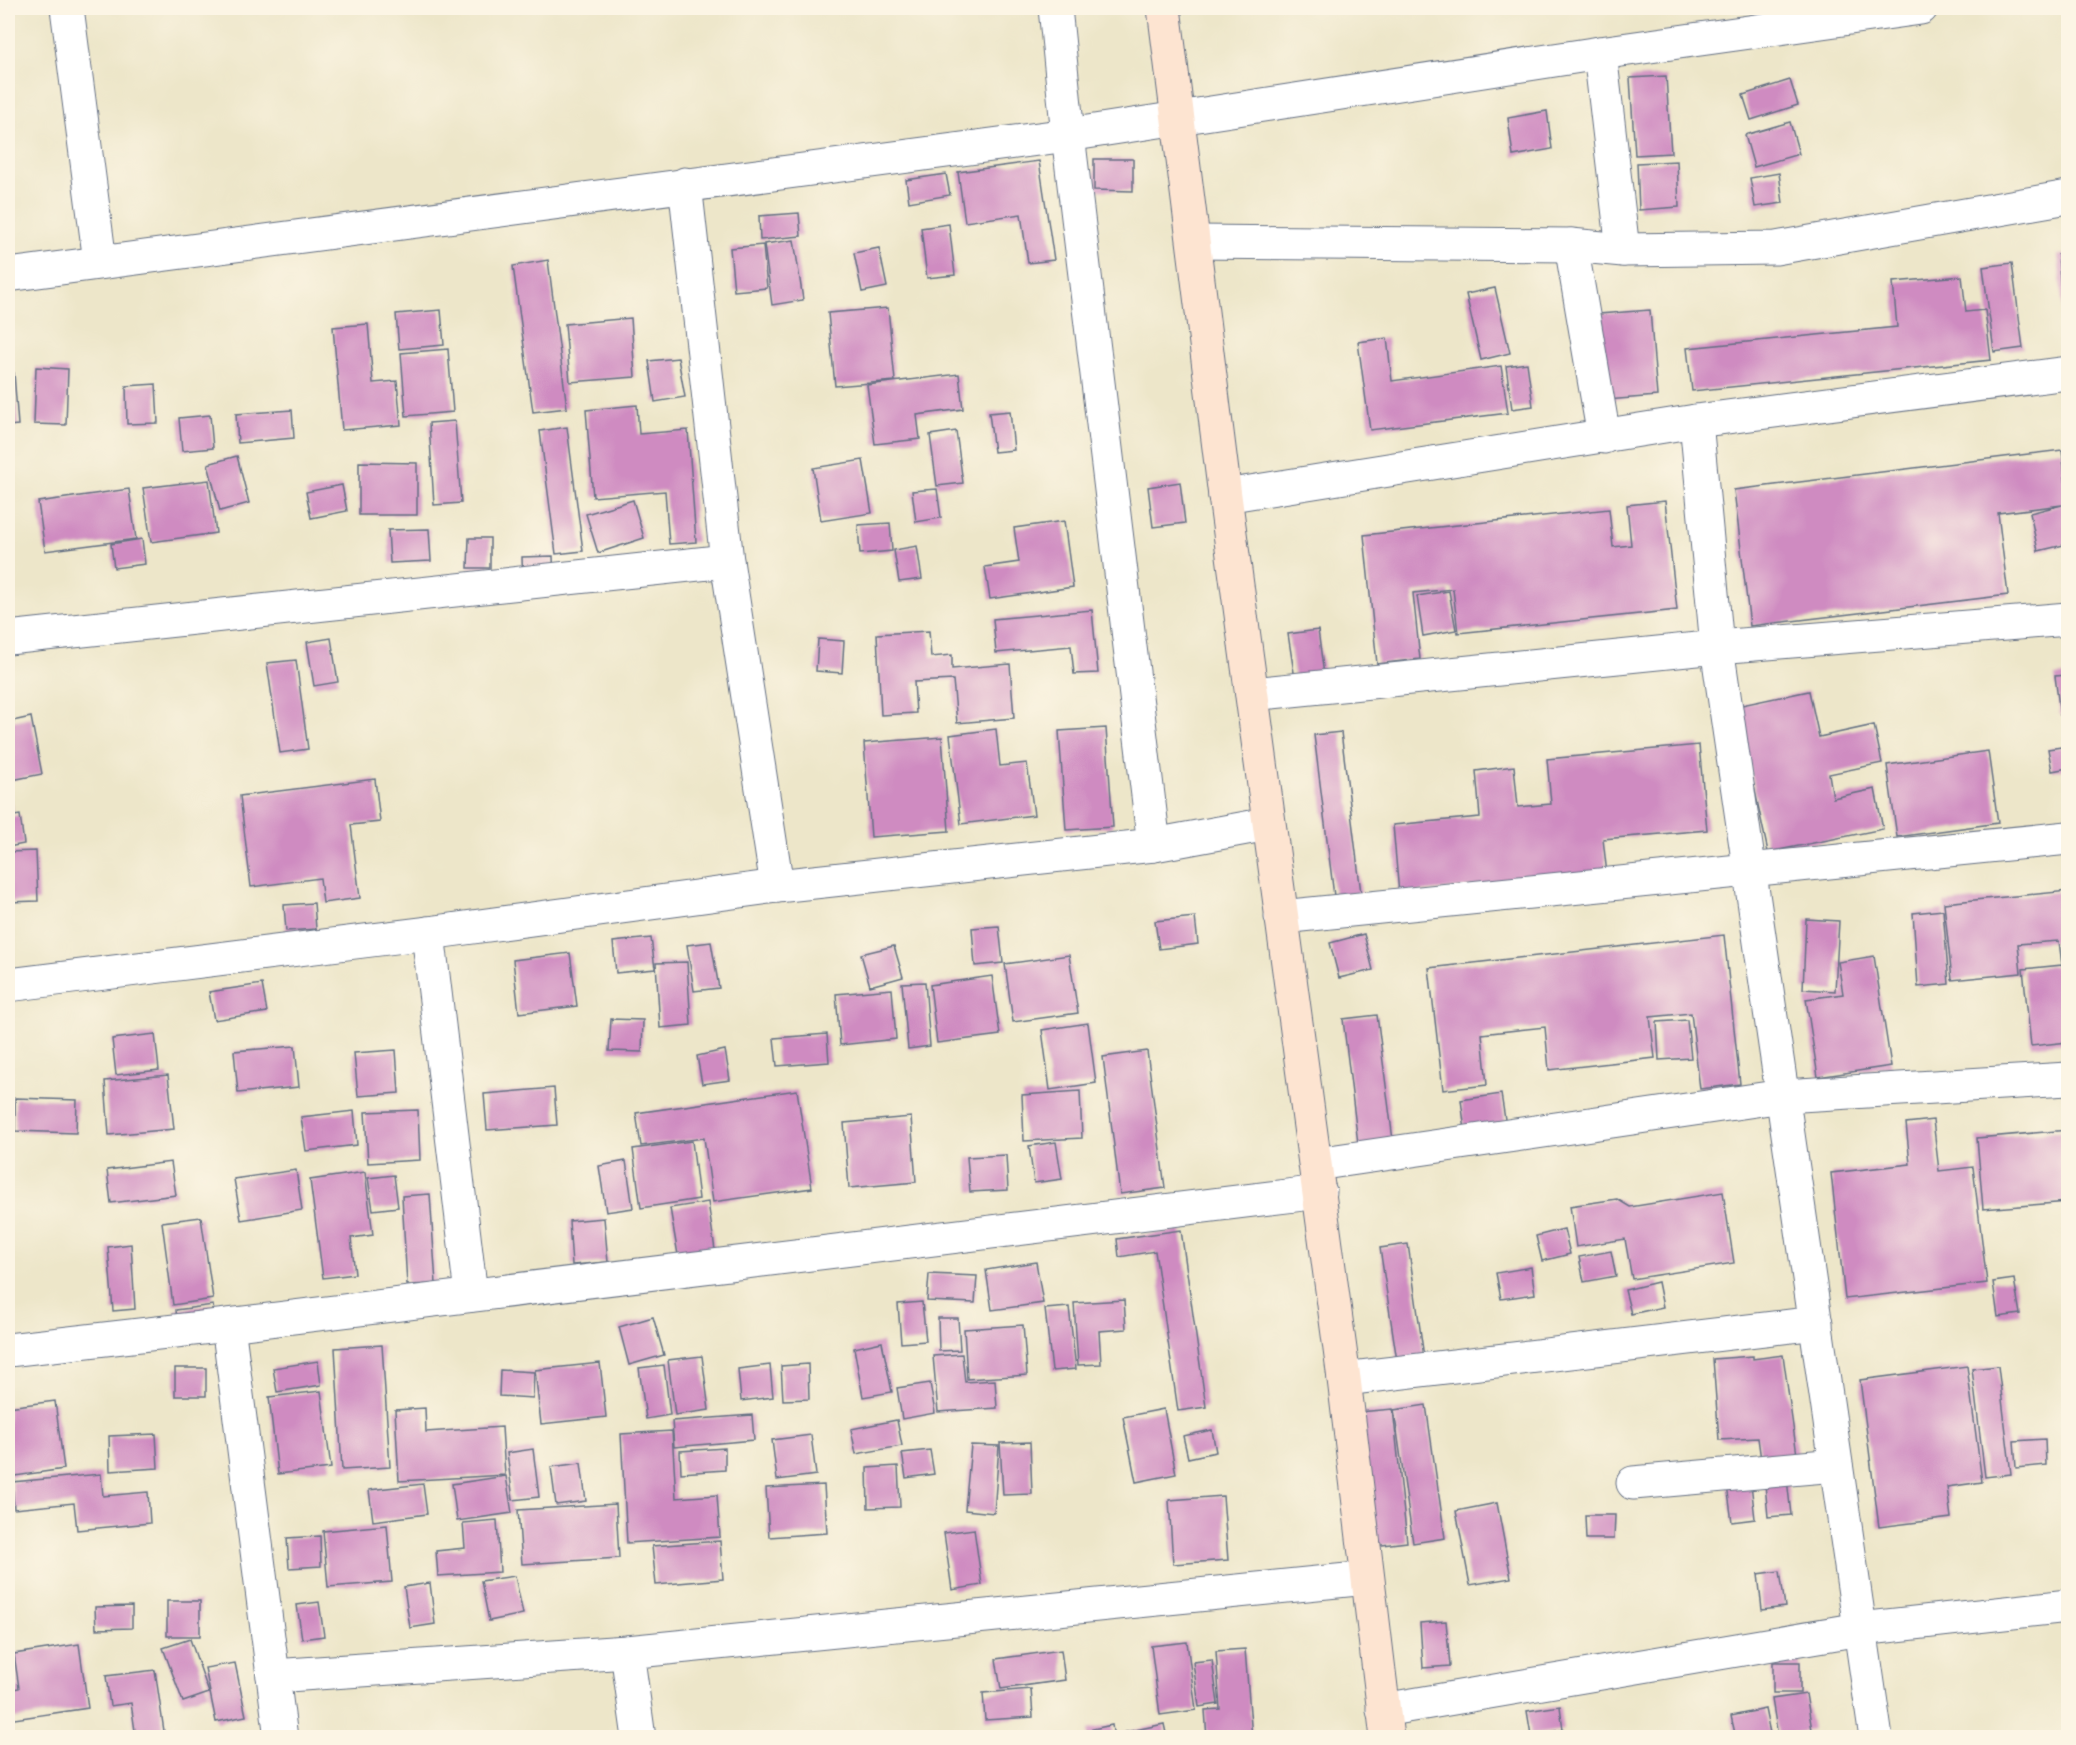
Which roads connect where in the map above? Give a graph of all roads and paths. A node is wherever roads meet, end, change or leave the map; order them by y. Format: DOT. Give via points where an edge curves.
graph roads {
  1 [pos="67,8"];
  2 [pos="1055,8"];
  3 [pos="1164,8"];
  4 [pos="1921,8"];
  5 [pos="1600,52"];
  6 [pos="1178,118"];
  7 [pos="1068,135"];
  8 [pos="685,184"];
  9 [pos="2068,197"];
  10 [pos="1194,242"];
  11 [pos="1571,245"];
  12 [pos="1623,250"];
  13 [pos="100,262"];
  14 [pos="8,275"];
  15 [pos="2068,373"];
  16 [pos="1696,422"];
  17 [pos="1604,437"];
  18 [pos="1225,495"];
  19 [pos="727,561"];
  20 [pos="2068,620"];
  21 [pos="8,638"];
  22 [pos="1717,647"];
  23 [pos="1252,694"];
  24 [pos="1268,824"];
  25 [pos="2068,837"];
  26 [pos="1154,845"];
  27 [pos="1750,869"];
  28 [pos="777,886"];
  29 [pos="1281,917"];
  30 [pos="428,933"];
  31 [pos="8,985"];
  32 [pos="2068,1079"];
  33 [pos="1783,1096"];
  34 [pos="1318,1178"];
  35 [pos="471,1295"];
  36 [pos="1816,1323"];
  37 [pos="228,1325"];
  38 [pos="8,1350"];
  39 [pos="1344,1379"];
  40 [pos="1836,1465"];
  41 [pos="1633,1483"];
  42 [pos="1367,1578"];
  43 [pos="2068,1606"];
  44 [pos="1860,1629"];
  45 [pos="627,1652"];
  46 [pos="273,1676"];
  47 [pos="1385,1724"];
  48 [pos="280,1737"];
  49 [pos="639,1737"];
  50 [pos="1876,1737"];
  1 -- 13 [label="street"];
  2 -- 7 [label="street"];
  3 -- 6 [label="street"];
  4 -- 5 [label="street"];
  5 -- 6 [label="street"];
  5 -- 12 [label="street"];
  6 -- 7 [label="street"];
  6 -- 10 [label="street"];
  7 -- 8 [label="street"];
  7 -- 26 [label="street"];
  8 -- 13 [label="street"];
  8 -- 19 [label="street"];
  9 -- 12 [label="street" via="1776,248"];
  10 -- 11 [label="street"];
  10 -- 18 [label="street"];
  11 -- 12 [label="street"];
  11 -- 17 [label="street"];
  13 -- 14 [label="street"];
  15 -- 16 [label="street"];
  16 -- 17 [label="street"];
  16 -- 22 [label="street"];
  17 -- 18 [label="street"];
  18 -- 23 [label="street"];
  19 -- 21 [label="street"];
  19 -- 28 [label="street"];
  20 -- 22 [label="street"];
  22 -- 23 [label="street"];
  22 -- 27 [label="street"];
  23 -- 24 [label="street"];
  24 -- 26 [label="street"];
  24 -- 29 [label="street"];
  25 -- 27 [label="street"];
  26 -- 28 [label="street"];
  27 -- 29 [label="street"];
  27 -- 33 [label="street"];
  28 -- 30 [label="street"];
  29 -- 34 [label="street"];
  30 -- 31 [label="street"];
  30 -- 35 [label="street"];
  32 -- 33 [label="street"];
  33 -- 34 [label="street"];
  33 -- 36 [label="street"];
  34 -- 35 [label="street"];
  34 -- 39 [label="street"];
  35 -- 37 [label="street"];
  36 -- 39 [label="street"];
  36 -- 40 [label="street"];
  37 -- 38 [label="street"];
  37 -- 46 [label="street"];
  39 -- 42 [label="street"];
  40 -- 41 [label="street"];
  40 -- 44 [label="street"];
  42 -- 45 [label="street"];
  42 -- 47 [label="street"];
  43 -- 44 [label="street"];
  44 -- 47 [label="street"];
  44 -- 50 [label="street"];
  45 -- 46 [label="street"];
  45 -- 49 [label="street"];
  46 -- 48 [label="street"];
}
